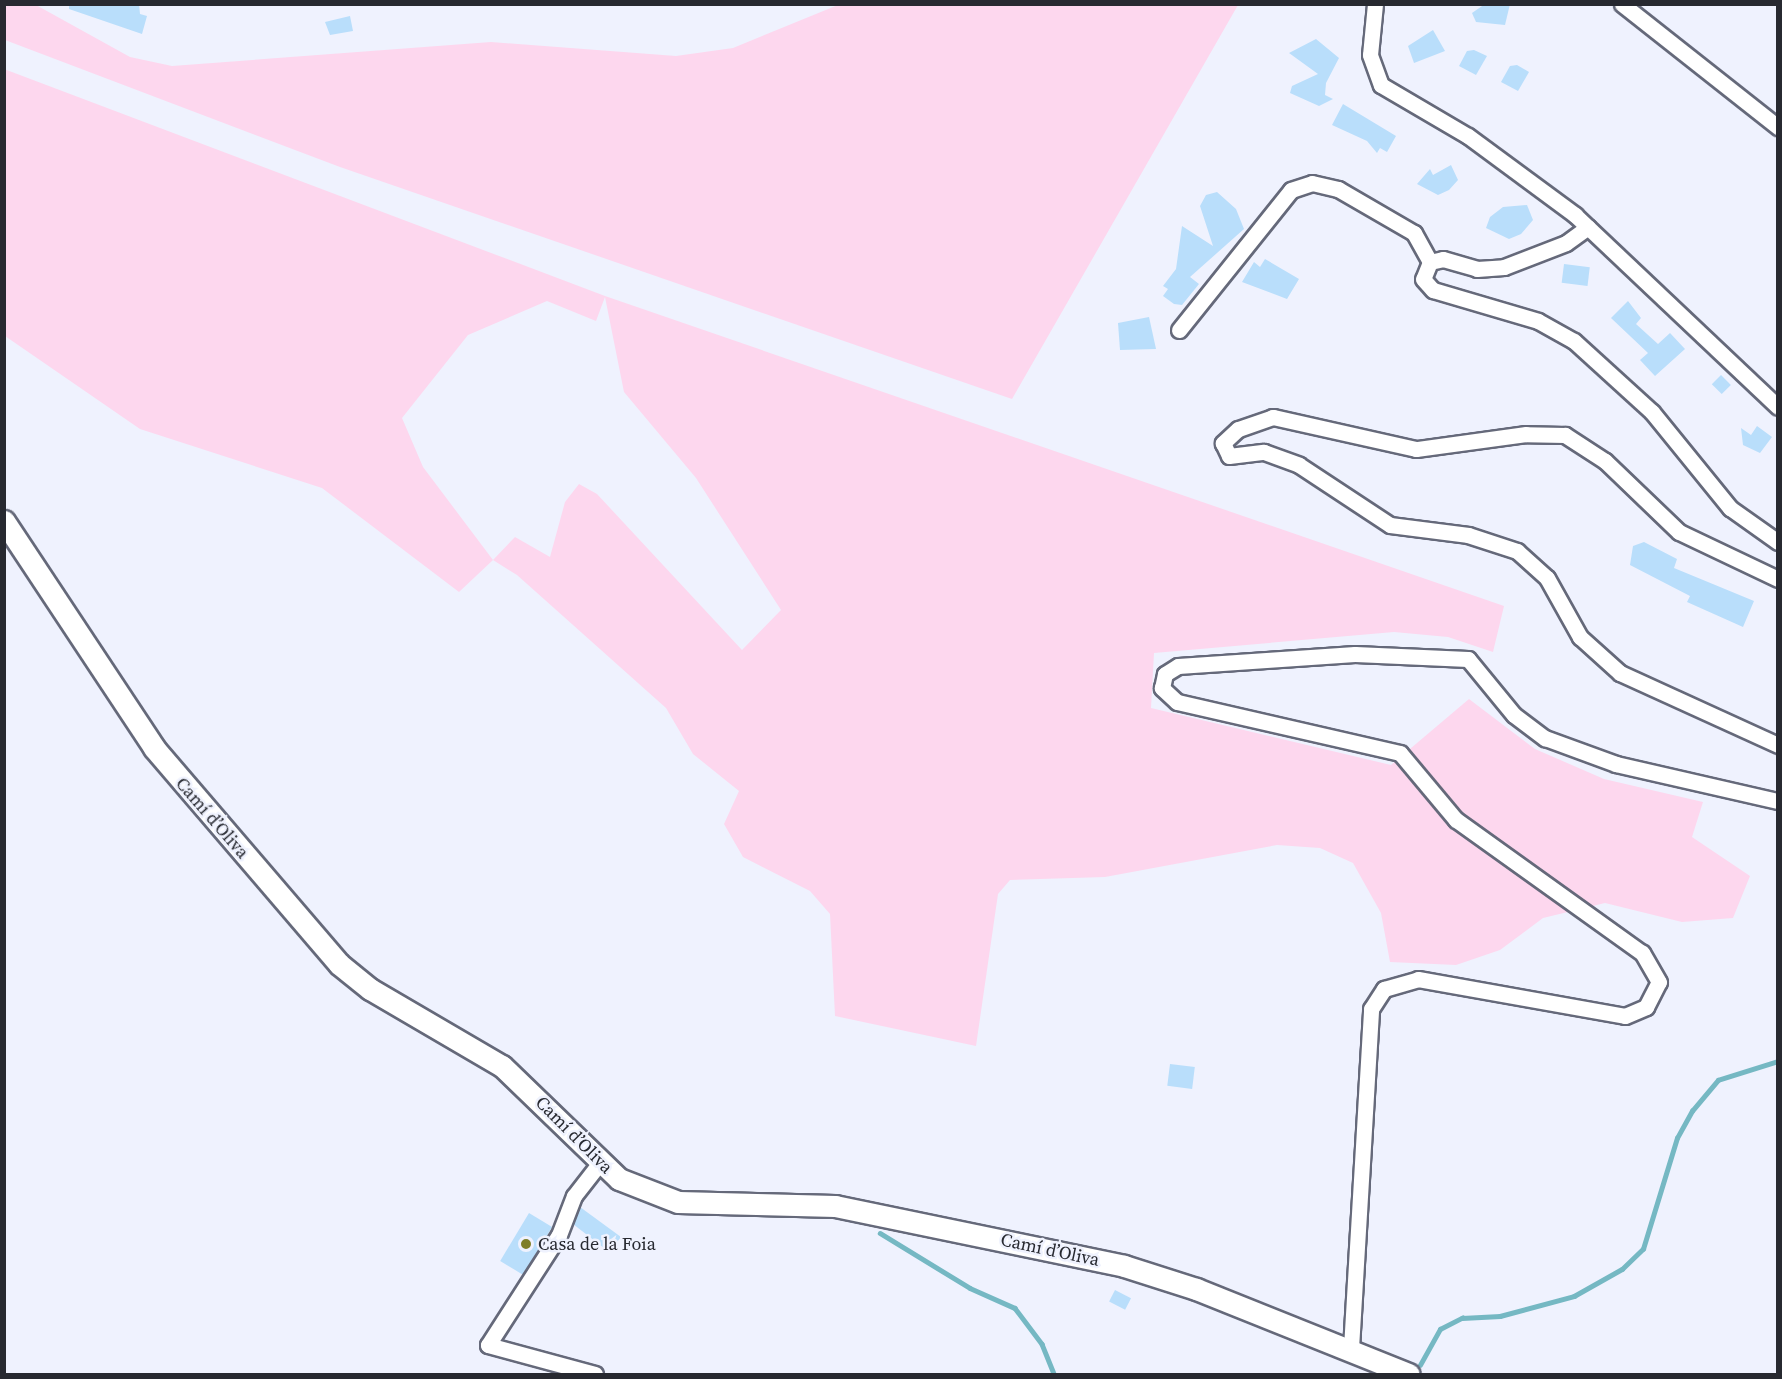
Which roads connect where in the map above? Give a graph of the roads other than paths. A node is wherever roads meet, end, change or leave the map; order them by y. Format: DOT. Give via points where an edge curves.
graph roads {
  1 [pos="1375,4"];
  2 [pos="1622,4"];
  3 [pos="1778,127"];
  4 [pos="1588,226"];
  5 [pos="1430,262"];
  6 [pos="1179,330"];
  7 [pos="1778,407"];
  8 [pos="4,520"];
  9 [pos="1778,542"];
  10 [pos="1778,579"];
  11 [pos="1778,745"];
  12 [pos="1778,801"];
  13 [pos="599,1164"];
  14 [pos="1351,1348"];
  15 [pos="595,1374"];
  16 [pos="1409,1374"];
  1 -- 4 [label="street" via="1370,55 1381,85 1468,136"];
  2 -- 3 [label="street"];
  4 -- 5 [label="street" via="1566,243 1504,267 1477,269 1437,258"];
  4 -- 7 [label="street"];
  5 -- 6 [label="street" via="1414,233 1380,209 1338,189 1305,183 1283,199"];
  5 -- 9 [label="street" via="1423,279 1433,290 1538,321 1574,341 1652,412 1730,508"];
  8 -- 13 [label="street, Camí d’Oliva" via="154,748 332,956 370,989 502,1066"];
  10 -- 11 [label="street" via="1679,532 1611,466 1564,435 1536,433 1416,449 1273,417 1238,429 1223,443 1229,456 1264,452 1299,465 1390,525 1468,535 1517,551 1547,578 1580,637 1620,672"];
  12 -- 14 [label="street" via="1616,764 1545,738 1514,715 1468,659 1355,654 1178,666 1165,674 1162,688 1177,702 1400,753 1456,820 1642,953 1659,982 1646,1007 1625,1016 1418,980 1384,989 1371,1009"];
  13 -- 14 [label="street, Camí d’Oliva" via="634,1188 678,1202 835,1206 1124,1266"];
  13 -- 15 [label="street" via="574,1196 559,1234 488,1345"];
  14 -- 16 [label="street, Camí d’Oliva"];
}
